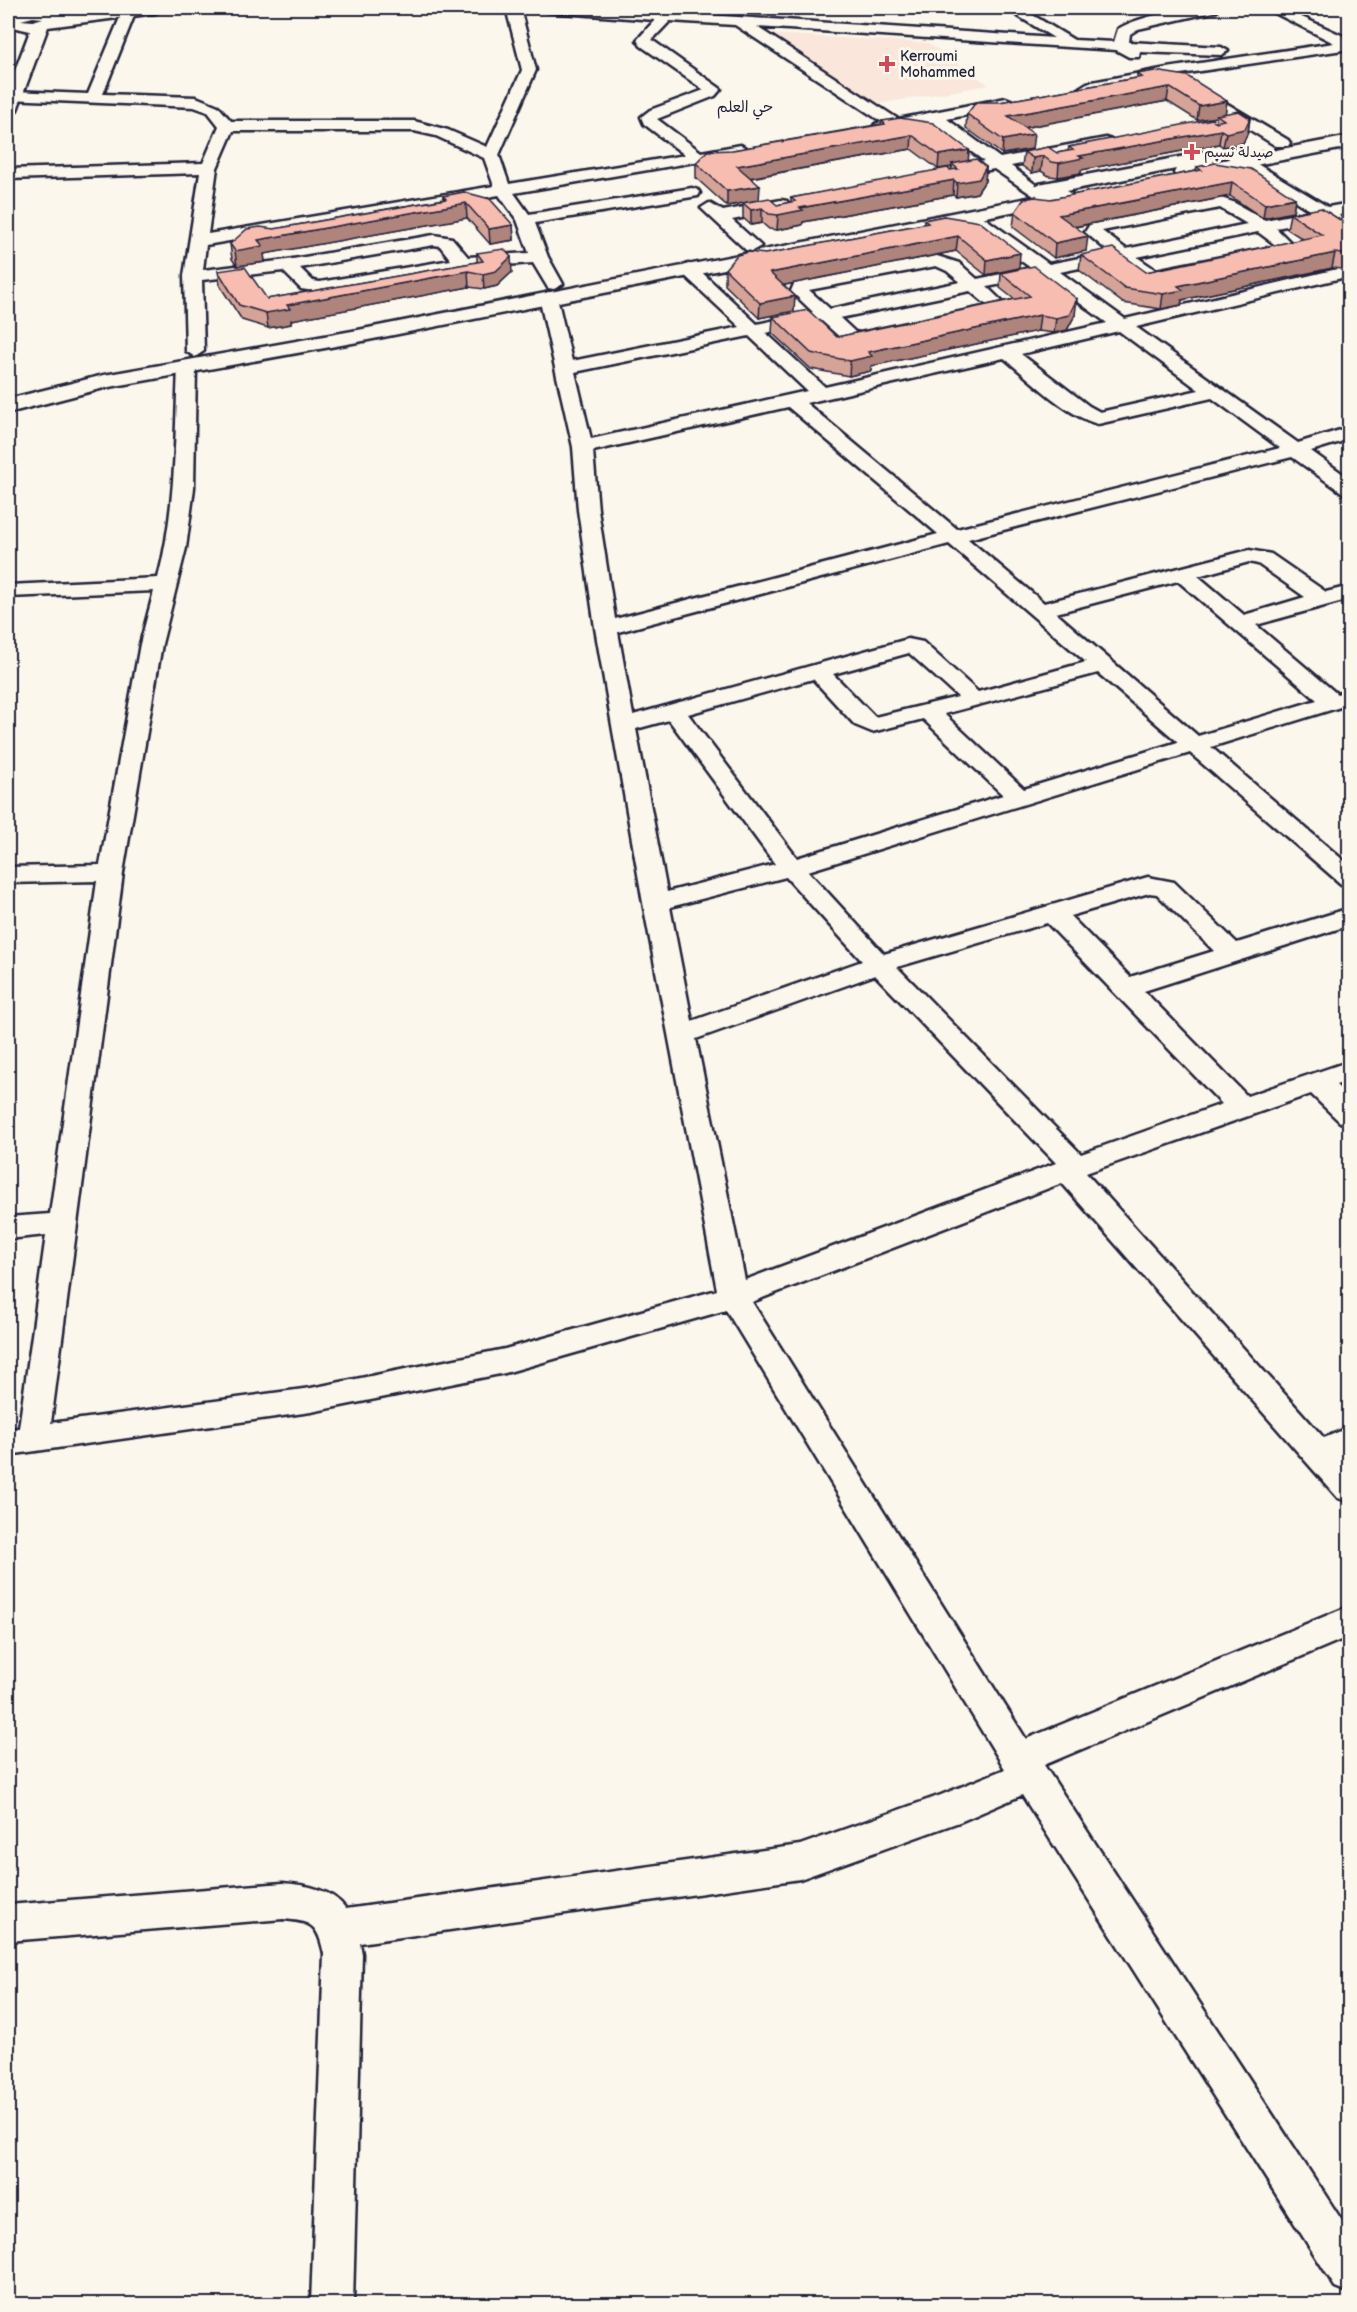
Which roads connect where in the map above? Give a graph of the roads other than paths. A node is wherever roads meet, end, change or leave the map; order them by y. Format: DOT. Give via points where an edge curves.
graph roads {
  1 [pos="86,8"];
  2 [pos="156,8"];
  3 [pos="513,8"];
  4 [pos="549,8"];
  5 [pos="1014,8"];
  6 [pos="1206,8"];
  7 [pos="1272,8"];
  8 [pos="129,11"];
  9 [pos="665,17"];
  10 [pos="28,18"];
  11 [pos="738,21"];
  12 [pos="1074,44"];
  13 [pos="1350,45"];
  14 [pos="1121,47"];
  15 [pos="1287,53"];
  16 [pos="1167,72"];
  17 [pos="1070,91"];
  18 [pos="93,99"];
  19 [pos="1025,100"];
  20 [pos="10,103"];
  21 [pos="934,117"];
  22 [pos="1240,117"];
  23 [pos="1216,121"];
  24 [pos="895,124"];
  25 [pos="227,126"];
  26 [pos="861,130"];
  27 [pos="1350,130"];
  28 [pos="1123,139"];
  29 [pos="1350,141"];
  30 [pos="1282,143"];
  31 [pos="756,147"];
  32 [pos="491,155"];
  33 [pos="699,157"];
  34 [pos="1237,157"];
  35 [pos="995,164"];
  36 [pos="659,166"];
  37 [pos="209,168"];
  38 [pos="8,174"];
  39 [pos="938,175"];
  40 [pos="502,189"];
  41 [pos="1034,191"];
  42 [pos="692,193"];
  43 [pos="799,201"];
  44 [pos="995,204"];
  45 [pos="1350,208"];
  46 [pos="1325,213"];
  47 [pos="969,215"];
  48 [pos="719,217"];
  49 [pos="525,220"];
  50 [pos="1260,227"];
  51 [pos="1350,229"];
  52 [pos="198,241"];
  53 [pos="752,246"];
  54 [pos="1123,256"];
  55 [pos="539,257"];
  56 [pos="463,263"];
  57 [pos="287,266"];
  58 [pos="688,269"];
  59 [pos="1043,270"];
  60 [pos="1350,271"];
  61 [pos="193,276"];
  62 [pos="974,283"];
  63 [pos="551,290"];
  64 [pos="827,314"];
  65 [pos="1120,325"];
  66 [pos="751,330"];
  67 [pos="1006,352"];
  68 [pos="191,359"];
  69 [pos="567,368"];
  70 [pos="38,379"];
  71 [pos="1214,392"];
  72 [pos="820,393"];
  73 [pos="791,400"];
  74 [pos="8,405"];
  75 [pos="1350,433"];
  76 [pos="583,447"];
  77 [pos="1295,450"];
  78 [pos="1350,489"];
  79 [pos="955,535"];
  80 [pos="1183,574"];
  81 [pos="167,584"];
  82 [pos="8,591"];
  83 [pos="1350,592"];
  84 [pos="1322,599"];
  85 [pos="1040,611"];
  86 [pos="1240,623"];
  87 [pos="606,627"];
  88 [pos="1100,665"];
  89 [pos="818,671"];
  90 [pos="1341,699"];
  91 [pos="974,700"];
  92 [pos="674,711"];
  93 [pos="928,712"];
  94 [pos="624,725"];
  95 [pos="1193,745"];
  96 [pos="1020,798"];
  97 [pos="791,868"];
  98 [pos="111,873"];
  99 [pos="8,875"];
  100 [pos="1350,879"];
  101 [pos="656,903"];
  102 [pos="1053,914"];
  103 [pos="1350,916"];
  104 [pos="1233,954"];
  105 [pos="879,964"];
  106 [pos="1125,988"];
  107 [pos="682,1034"];
  108 [pos="1350,1070"];
  109 [pos="1316,1082"];
  110 [pos="1242,1108"];
  111 [pos="1350,1115"];
  112 [pos="1071,1168"];
  113 [pos="63,1223"];
  114 [pos="8,1228"];
  115 [pos="733,1297"];
  116 [pos="1350,1440"];
  117 [pos="20,1441"];
  118 [pos="1319,1455"];
  119 [pos="1350,1489"];
  120 [pos="1350,1620"];
  121 [pos="1024,1767"];
  122 [pos="8,1923"];
  123 [pos="339,1928"];
  124 [pos="1350,2272"];
  125 [pos="332,2304"];
  1 -- 10 [label="street"];
  2 -- 8 [label="street"];
  3 -- 32 [label="street" via="529,70"];
  4 -- 9 [label="street"];
  5 -- 12 [label="street"];
  6 -- 14 [label="street" via="1133,26 1123,32"];
  7 -- 13 [label="street"];
  8 -- 10 [label="street"];
  8 -- 18 [label="street"];
  9 -- 11 [label="street"];
  9 -- 33 [label="street" via="644,40 646,43 714,89 649,117"];
  10 -- 20 [label="street"];
  11 -- 12 [label="street"];
  11 -- 24 [label="street"];
  12 -- 14 [label="street"];
  13 -- 15 [label="street"];
  14 -- 15 [label="street"];
  14 -- 16 [label="street"];
  15 -- 16 [label="street"];
  16 -- 17 [label="street"];
  16 -- 22 [label="street"];
  18 -- 20 [label="street"];
  18 -- 25 [label="street" via="196,102 213,109"];
  19 -- 21 [label="street"];
  21 -- 24 [label="street"];
  21 -- 35 [label="street"];
  22 -- 23 [label="street"];
  22 -- 30 [label="street"];
  24 -- 26 [label="street"];
  25 -- 32 [label="street" via="414,126 442,133"];
  25 -- 37 [label="street"];
  27 -- 30 [label="street"];
  28 -- 35 [label="street"];
  29 -- 34 [label="street"];
  30 -- 34 [label="street"];
  31 -- 33 [label="street"];
  32 -- 40 [label="street"];
  33 -- 36 [label="street"];
  34 -- 41 [label="street"];
  34 -- 44 [label="street"];
  34 -- 46 [label="street"];
  35 -- 39 [label="street"];
  35 -- 41 [label="street"];
  36 -- 40 [label="street"];
  36 -- 42 [label="street"];
  37 -- 38 [label="street"];
  37 -- 52 [label="street"];
  40 -- 49 [label="street"];
  40 -- 52 [label="street"];
  41 -- 44 [label="street"];
  42 -- 48 [label="street"];
  42 -- 49 [label="street"];
  43 -- 48 [label="street"];
  44 -- 47 [label="street"];
  44 -- 53 [label="street"];
  45 -- 46 [label="street"];
  46 -- 50 [label="street"];
  46 -- 51 [label="street"];
  47 -- 58 [label="street"];
  47 -- 59 [label="street"];
  48 -- 53 [label="street"];
  49 -- 55 [label="street"];
  50 -- 54 [label="street"];
  50 -- 54 [label="street" via="1288,249 1160,276 1147,273"];
  50 -- 54 [label="street" via="1228,205 1218,203 1094,227 1096,236"];
  52 -- 61 [label="street"];
  53 -- 63 [label="street"];
  54 -- 59 [label="street"];
  55 -- 56 [label="street"];
  55 -- 63 [label="street"];
  56 -- 57 [label="street" via="320,287 307,285"];
  56 -- 57 [label="street" via="446,242 438,239"];
  57 -- 61 [label="street"];
  58 -- 63 [label="street"];
  58 -- 66 [label="street"];
  59 -- 62 [label="street"];
  59 -- 65 [label="street"];
  60 -- 65 [label="street"];
  61 -- 68 [label="street"];
  62 -- 64 [label="street"];
  62 -- 64 [label="street" via="999,310 860,338 849,336"];
  62 -- 64 [label="street" via="946,262 937,261 820,281 800,288"];
  63 -- 68 [label="street"];
  63 -- 69 [label="street"];
  64 -- 66 [label="street"];
  65 -- 67 [label="street"];
  65 -- 71 [label="street"];
  66 -- 69 [label="street"];
  66 -- 72 [label="street"];
  67 -- 71 [label="street" via="1098,418"];
  67 -- 72 [label="street"];
  68 -- 70 [label="street"];
  68 -- 74 [label="street"];
  68 -- 81 [label="street" via="184,488"];
  69 -- 76 [label="street"];
  71 -- 77 [label="street"];
  72 -- 73 [label="street"];
  73 -- 76 [label="street"];
  73 -- 79 [label="street"];
  75 -- 77 [label="street"];
  76 -- 87 [label="street" via="588,510"];
  77 -- 78 [label="street"];
  77 -- 79 [label="street"];
  79 -- 85 [label="street"];
  79 -- 87 [label="street"];
  80 -- 84 [label="street" via="1255,555"];
  80 -- 85 [label="street"];
  80 -- 86 [label="street"];
  81 -- 82 [label="street"];
  81 -- 98 [label="street" via="151,644"];
  83 -- 84 [label="street"];
  84 -- 86 [label="street"];
  85 -- 88 [label="street"];
  86 -- 90 [label="street"];
  87 -- 94 [label="street"];
  88 -- 91 [label="street"];
  88 -- 95 [label="street"];
  89 -- 91 [label="street" via="902,647 915,647"];
  89 -- 92 [label="street"];
  89 -- 93 [label="street" via="868,723 879,725"];
  90 -- 95 [label="street"];
  91 -- 93 [label="street"];
  92 -- 94 [label="street"];
  92 -- 97 [label="street"];
  93 -- 96 [label="street"];
  94 -- 101 [label="street"];
  95 -- 96 [label="street"];
  95 -- 100 [label="street"];
  96 -- 97 [label="street"];
  97 -- 101 [label="street"];
  97 -- 105 [label="street"];
  98 -- 99 [label="street"];
  98 -- 113 [label="street"];
  101 -- 107 [label="street"];
  102 -- 104 [label="street" via="1157,885 1165,888"];
  102 -- 105 [label="street"];
  102 -- 106 [label="street"];
  103 -- 104 [label="street"];
  104 -- 106 [label="street"];
  105 -- 107 [label="street"];
  105 -- 112 [label="street"];
  106 -- 110 [label="street"];
  107 -- 115 [label="street"];
  108 -- 109 [label="street"];
  109 -- 110 [label="street"];
  109 -- 111 [label="street"];
  110 -- 112 [label="street"];
  112 -- 115 [label="street"];
  112 -- 118 [label="street"];
  113 -- 114 [label="street"];
  113 -- 117 [label="street"];
  115 -- 117 [label="street" via="505,1361 311,1400"];
  115 -- 121 [label="street"];
  116 -- 118 [label="street"];
  118 -- 119 [label="street"];
  120 -- 121 [label="street"];
  121 -- 123 [label="street" via="949,1809 800,1862"];
  121 -- 124 [label="street"];
  122 -- 123 [label="street" via="283,1901 308,1902 328,1914"];
  123 -- 125 [label="street" via="343,1954"];
}
